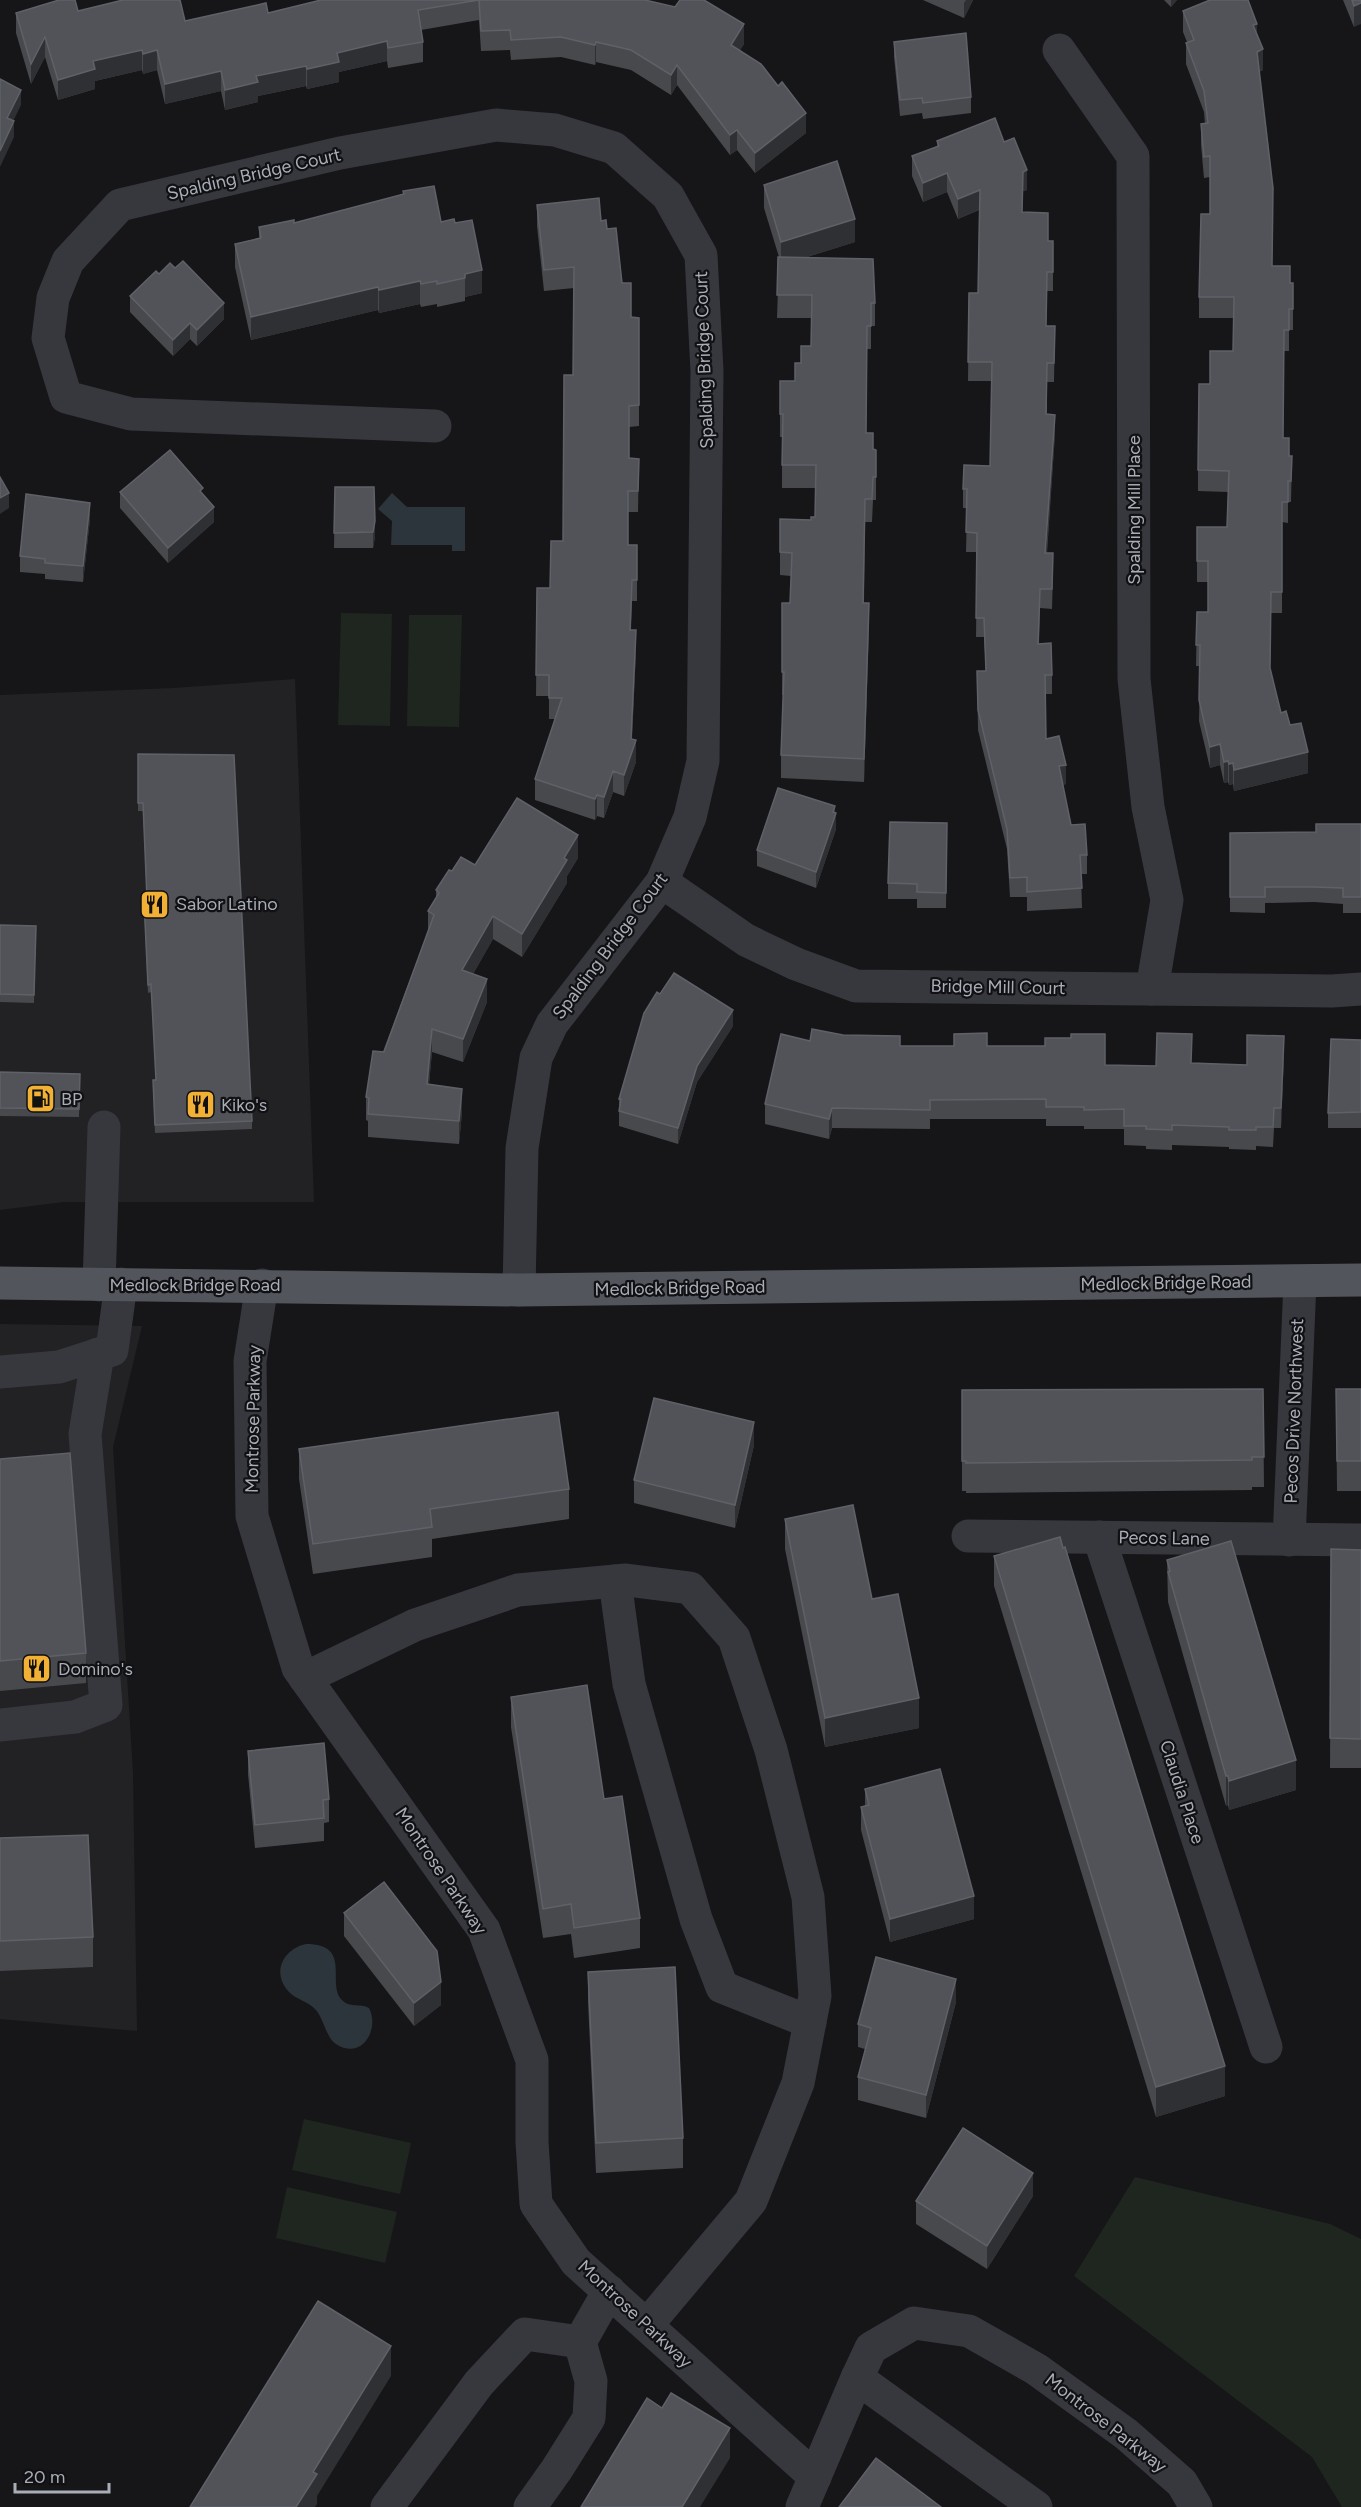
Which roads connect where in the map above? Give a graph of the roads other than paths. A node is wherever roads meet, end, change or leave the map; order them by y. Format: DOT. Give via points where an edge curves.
graph roads {
  1 [pos="1059,51"];
  2 [pos="435,426"];
  3 [pos="662,882"];
  4 [pos="1152,989"];
  5 [pos="1361,989"];
  6 [pos="104,1127"];
  7 [pos="1361,1280"];
  8 [pos="1300,1282"];
  9 [pos="0,1283"];
  10 [pos="110,1285"];
  11 [pos="262,1285"];
  12 [pos="519,1290"];
  13 [pos="98,1354"];
  14 [pos="0,1372"];
  15 [pos="968,1536"];
  16 [pos="1099,1538"];
  17 [pos="1289,1540"];
  18 [pos="1361,1540"];
  19 [pos="615,1581"];
  20 [pos="305,1678"];
  21 [pos="0,1725"];
  22 [pos="810,2022"];
  23 [pos="1266,2047"];
  24 [pos="609,2291"];
  25 [pos="647,2325"];
  26 [pos="580,2342"];
  27 [pos="857,2378"];
  28 [pos="814,2477"];
  29 [pos="387,2507"];
  30 [pos="530,2507"];
  31 [pos="802,2507"];
  32 [pos="1036,2507"];
  33 [pos="1196,2507"];
  1 -- 4 [label="street, Spalding Mill Place" via="1133,156 1134,679 1148,807 1167,900"];
  2 -- 3 [label="street, Spalding Bridge Court" via="131,414 66,397 48,338 53,298 68,261 120,205 340,153 496,126 555,130 614,148 668,196 701,255 707,371 703,761 690,817"];
  3 -- 4 [label="street, Bridge Mill Court" via="746,940 856,986"];
  3 -- 12 [label="street, Spalding Bridge Court" via="552,1024 536,1058 522,1148"];
  4 -- 5 [label="street, Bridge Mill Court"];
  6 -- 10 [label="street"];
  7 -- 8 [label="main road, Medlock Bridge Road"];
  8 -- 12 [label="main road, Medlock Bridge Road"];
  8 -- 17 [label="street, Pecos Drive Northwest"];
  9 -- 10 [label="main road, Medlock Bridge Road"];
  10 -- 11 [label="main road, Medlock Bridge Road"];
  10 -- 13 [label="street" via="112,1350"];
  11 -- 12 [label="main road, Medlock Bridge Road"];
  11 -- 20 [label="street, Montrose Parkway" via="250,1361 252,1516 298,1668"];
  13 -- 14 [label="street" via="59,1367"];
  13 -- 21 [label="street" via="85,1434 106,1705 75,1717"];
  15 -- 16 [label="street, Pecos Lane"];
  16 -- 17 [label="street, Pecos Lane"];
  16 -- 23 [label="street, Claudia Place"];
  17 -- 18 [label="street, Pecos Lane"];
  19 -- 20 [label="street" via="518,1590 415,1625"];
  19 -- 22 [label="street" via="628,1684 696,1919 722,1987"];
  19 -- 22 [label="street" via="690,1588 734,1638 771,1750 808,1897 815,1996"];
  20 -- 24 [label="street, Montrose Parkway" via="484,1930 532,2060 536,2204 576,2262"];
  22 -- 25 [label="street" via="798,2083 751,2201"];
  24 -- 25 [label="street, Montrose Parkway"];
  24 -- 26 [label="street"];
  25 -- 28 [label="street, Montrose Parkway"];
  26 -- 29 [label="street" via="525,2334 479,2383"];
  26 -- 30 [label="street" via="591,2381 589,2418"];
  27 -- 28 [label="street, Montrose Parkway"];
  27 -- 32 [label="street"];
  27 -- 33 [label="street, Montrose Parkway" via="871,2348 914,2323 969,2331 1036,2369 1126,2434 1182,2482"];
  28 -- 31 [label="street, Montrose Parkway"];
}
